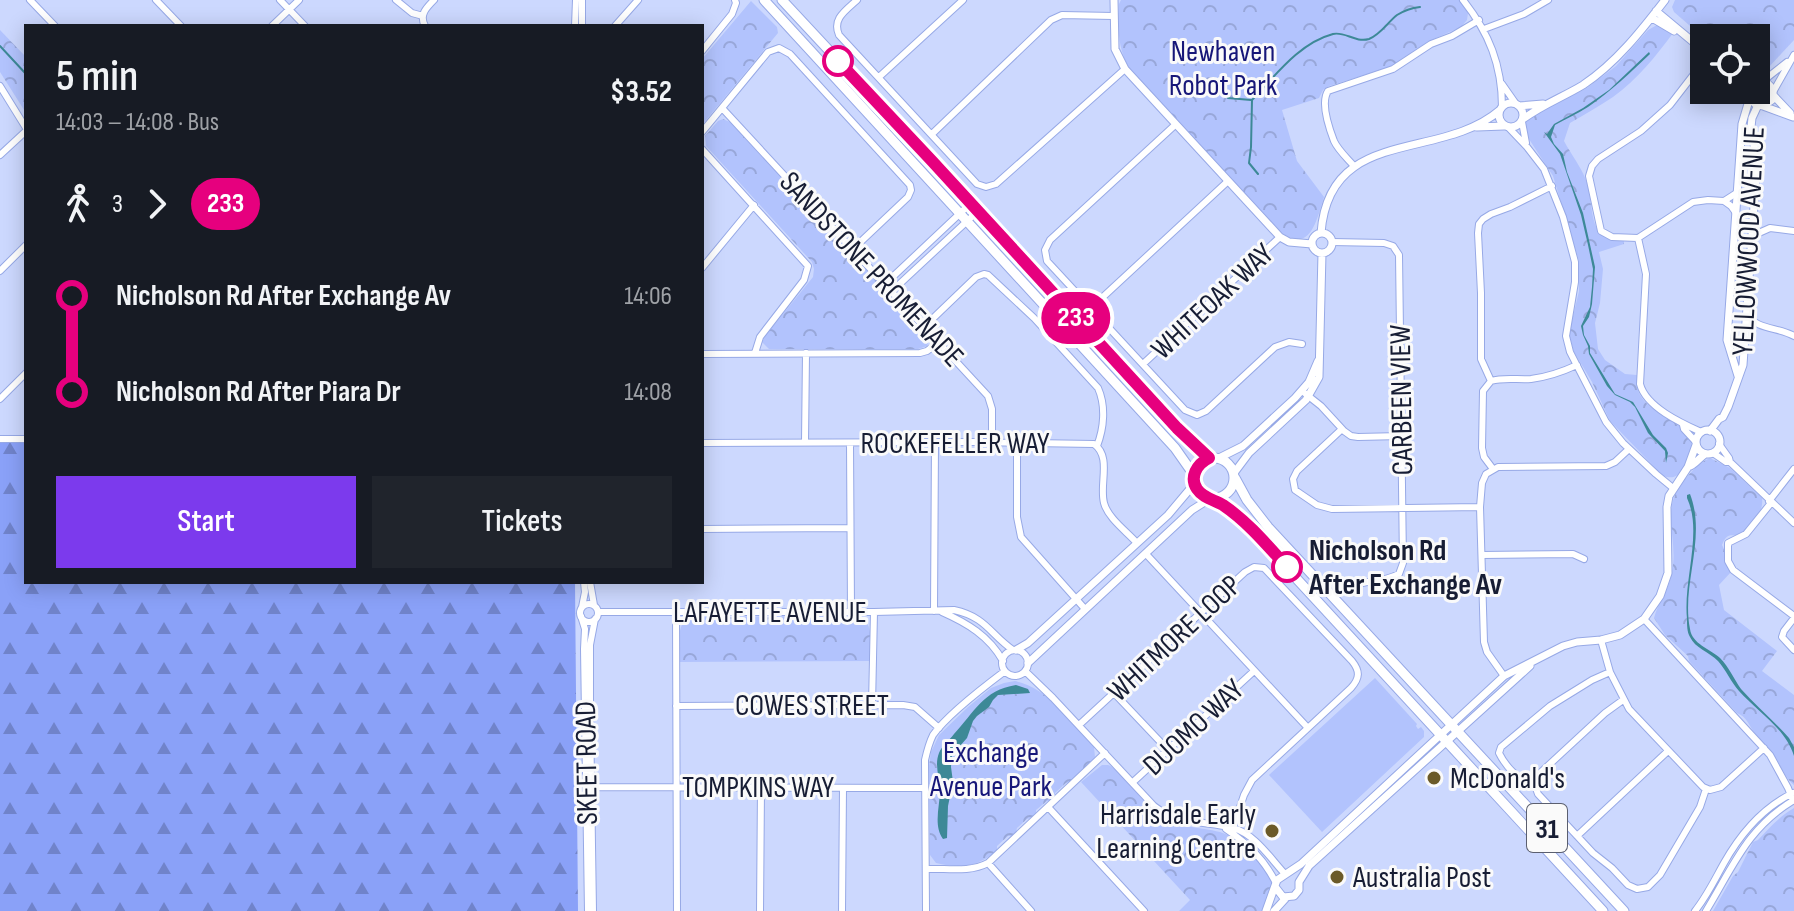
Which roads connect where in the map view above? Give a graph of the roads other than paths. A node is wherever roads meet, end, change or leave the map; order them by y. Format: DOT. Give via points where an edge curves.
graph roads {
  1 [pos="30,0"];
  2 [pos="156,0"];
  3 [pos="280,0"];
  4 [pos="299,0"];
  5 [pos="396,0"];
  6 [pos="434,0"];
  7 [pos="576,0"];
  8 [pos="582,0"];
  9 [pos="638,0"];
  10 [pos="735,0"];
  11 [pos="764,0"];
  12 [pos="782,0"];
  13 [pos="857,0"];
  14 [pos="963,0"];
  15 [pos="1114,0"];
  16 [pos="1463,0"];
  17 [pos="1548,0"];
  18 [pos="1665,0"];
  19 [pos="289,10"];
  20 [pos="1654,14"];
  21 [pos="423,16"];
  22 [pos="1113,16"];
  23 [pos="173,18"];
  24 [pos="1479,20"];
  25 [pos="53,24"];
  26 [pos="166,24"];
  27 [pos="179,24"];
  28 [pos="274,24"];
  29 [pos="303,24"];
  30 [pos="425,24"];
  31 [pos="581,24"];
  32 [pos="581,24"];
  33 [pos="617,24"];
  34 [pos="1484,29"];
  35 [pos="1690,40"];
  36 [pos="704,49"];
  37 [pos="1793,56"];
  38 [pos="1125,69"];
  39 [pos="1770,73"];
  40 [pos="879,77"];
  41 [pos="1690,79"];
  42 [pos="1502,84"];
  43 [pos="0,86"];
  44 [pos="1770,87"];
  45 [pos="1773,93"];
  46 [pos="1549,103"];
  47 [pos="1746,104"];
  48 [pos="1757,104"];
  49 [pos="1517,105"];
  50 [pos="1761,106"];
  51 [pos="722,108"];
  52 [pos="1501,109"];
  53 [pos="1794,117"];
  54 [pos="1522,120"];
  55 [pos="1175,125"];
  56 [pos="1507,126"];
  57 [pos="24,127"];
  58 [pos="1474,127"];
  59 [pos="704,130"];
  60 [pos="24,132"];
  61 [pos="932,134"];
  62 [pos="1527,147"];
  63 [pos="704,151"];
  64 [pos="0,155"];
  65 [pos="1354,166"];
  66 [pos="1227,182"];
  67 [pos="1552,186"];
  68 [pos="1738,192"];
  69 [pos="1724,201"];
  70 [pos="754,205"];
  71 [pos="975,207"];
  72 [pos="1736,213"];
  73 [pos="964,216"];
  74 [pos="1753,216"];
  75 [pos="1770,228"];
  76 [pos="1794,231"];
  77 [pos="1321,233"];
  78 [pos="1752,236"];
  79 [pos="1280,237"];
  80 [pos="1638,238"];
  81 [pos="1332,242"];
  82 [pos="1312,244"];
  83 [pos="24,247"];
  84 [pos="853,249"];
  85 [pos="1322,253"];
  86 [pos="1733,258"];
  87 [pos="1750,259"];
  88 [pos="704,266"];
  89 [pos="0,271"];
  90 [pos="885,284"];
  91 [pos="892,291"];
  92 [pos="1091,308"];
  93 [pos="1747,315"];
  94 [pos="925,326"];
  95 [pos="1762,327"];
  96 [pos="1746,335"];
  97 [pos="1794,336"];
  98 [pos="939,342"];
  99 [pos="1302,344"];
  100 [pos="755,353"];
  101 [pos="806,353"];
  102 [pos="704,354"];
  103 [pos="1143,364"];
  104 [pos="1577,365"];
  105 [pos="24,375"];
  106 [pos="1738,376"];
  107 [pos="1491,381"];
  108 [pos="1305,394"];
  109 [pos="0,399"];
  110 [pos="1723,417"];
  111 [pos="1683,425"];
  112 [pos="1342,429"];
  113 [pos="1706,432"];
  114 [pos="1401,436"];
  115 [pos="0,439"];
  116 [pos="24,439"];
  117 [pos="1719,441"];
  118 [pos="805,442"];
  119 [pos="935,442"];
  120 [pos="992,442"];
  121 [pos="1017,442"];
  122 [pos="704,443"];
  123 [pos="850,443"];
  124 [pos="1696,443"];
  125 [pos="1097,446"];
  126 [pos="1629,449"];
  127 [pos="1709,453"];
  128 [pos="1214,458"];
  129 [pos="1730,462"];
  130 [pos="1688,467"];
  131 [pos="1493,469"];
  132 [pos="1794,469"];
  133 [pos="1234,475"];
  134 [pos="1194,479"];
  135 [pos="1673,488"];
  136 [pos="1212,498"];
  137 [pos="1770,502"];
  138 [pos="1480,507"];
  139 [pos="1402,508"];
  140 [pos="1794,523"];
  141 [pos="850,528"];
  142 [pos="704,529"];
  143 [pos="1136,542"];
  144 [pos="1146,554"];
  145 [pos="1482,555"];
  146 [pos="1584,559"];
  147 [pos="584,584"];
  148 [pos="590,584"];
  149 [pos="1357,584"];
  150 [pos="1076,598"];
  151 [pos="582,607"];
  152 [pos="1085,609"];
  153 [pos="851,611"];
  154 [pos="596,612"];
  155 [pos="676,612"];
  156 [pos="874,612"];
  157 [pos="938,612"];
  158 [pos="1200,613"];
  159 [pos="581,616"];
  160 [pos="1794,617"];
  161 [pos="1644,619"];
  162 [pos="1601,640"];
  163 [pos="1015,650"];
  164 [pos="1794,650"];
  165 [pos="1537,659"];
  166 [pos="1003,661"];
  167 [pos="1026,667"];
  168 [pos="1005,671"];
  169 [pos="1254,671"];
  170 [pos="1610,672"];
  171 [pos="1504,676"];
  172 [pos="1114,693"];
  173 [pos="1623,700"];
  174 [pos="872,705"];
  175 [pos="676,706"];
  176 [pos="1079,725"];
  177 [pos="939,728"];
  178 [pos="1308,728"];
  179 [pos="1454,728"];
  180 [pos="1443,738"];
  181 [pos="1764,748"];
  182 [pos="1168,750"];
  183 [pos="1668,751"];
  184 [pos="1105,753"];
  185 [pos="1133,782"];
  186 [pos="1534,783"];
  187 [pos="592,787"];
  188 [pos="677,787"];
  189 [pos="761,788"];
  190 [pos="843,788"];
  191 [pos="925,788"];
  192 [pos="1706,789"];
  193 [pos="1793,797"];
  194 [pos="1048,807"];
  195 [pos="1223,827"];
  196 [pos="1233,828"];
  197 [pos="1577,836"];
  198 [pos="988,863"];
  199 [pos="926,869"];
  200 [pos="1286,874"];
  201 [pos="1299,882"];
  202 [pos="1276,884"];
  203 [pos="1286,898"];
  204 [pos="590,911"];
  205 [pos="677,911"];
  206 [pos="760,911"];
  207 [pos="842,911"];
  208 [pos="926,911"];
  209 [pos="1031,911"];
  210 [pos="1144,911"];
  211 [pos="1266,911"];
  212 [pos="1274,911"];
  213 [pos="1603,911"];
  214 [pos="1624,911"];
  215 [pos="1695,911"];
  216 [pos="1706,911"];
  1 -- 25 [label="street"];
  2 -- 23 [label="street"];
  3 -- 19 [label="street"];
  4 -- 19 [label="street"];
  5 -- 21 [label="street"];
  6 -- 21 [label="street"];
  7 -- 31 [label="street"];
  8 -- 32 [label="street"];
  9 -- 33 [label="street"];
  10 -- 36 [label="street" via="732,14"];
  11 -- 73 [label="main road, 31"];
  12 -- 71 [label="main road, 31"];
  13 -- 40 [label="street" via="839,17 837,31"];
  14 -- 40 [label="street"];
  15 -- 22 [label="street"];
  16 -- 24 [label="street"];
  17 -- 34 [label="street"];
  18 -- 20 [label="street"];
  19 -- 28 [label="street"];
  19 -- 29 [label="street"];
  20 -- 35 [label="street"];
  20 -- 46 [label="street" via="1607,67"];
  21 -- 30 [label="street"];
  22 -- 38 [label="street" via="1115,49"];
  22 -- 61 [label="street" via="1062,15 1051,20"];
  23 -- 26 [label="street"];
  23 -- 27 [label="street"];
  24 -- 34 [label="street"];
  24 -- 65 [label="street" via="1393,69 1328,91 1323,104 1334,141"];
  34 -- 42 [label="street"];
  37 -- 39 [label="street"];
  37 -- 45 [label="street"];
  38 -- 55 [label="street"];
  38 -- 61 [label="street" via="996,184 977,184"];
  40 -- 61 [label="street"];
  41 -- 80 [label="street" via="1670,105 1590,170 1601,231 1609,237"];
  42 -- 49 [label="street"];
  42 -- 52 [label="street"];
  43 -- 57 [label="street"];
  44 -- 45 [label="street"];
  45 -- 50 [label="street" via="1772,100"];
  45 -- 53 [label="street"];
  46 -- 49 [label="street"];
  46 -- 54 [label="street"];
  47 -- 68 [label="street, YELLOWWOOD AVENUE"];
  48 -- 50 [label="street"];
  49 -- 52 [label="street" via="1508,103"];
  49 -- 54 [label="street"];
  50 -- 53 [label="street"];
  50 -- 74 [label="street, YELLOWWOOD AVENUE" via="1751,127 1757,162"];
  51 -- 59 [label="street"];
  51 -- 84 [label="street, SANDSTONE PROMENADE"];
  51 -- 84 [label="street" via="768,52 779,48 790,54 910,185 908,197"];
  52 -- 56 [label="street" via="1500,119"];
  52 -- 58 [label="street"];
  54 -- 56 [label="street" via="1516,127"];
  54 -- 62 [label="street"];
  55 -- 66 [label="street"];
  55 -- 92 [label="street" via="1045,250 1048,261"];
  56 -- 58 [label="street"];
  56 -- 62 [label="street"];
  58 -- 65 [label="street"];
  60 -- 64 [label="street"];
  62 -- 67 [label="street"];
  63 -- 70 [label="street"];
  65 -- 77 [label="street" via="1329,198"];
  66 -- 79 [label="street"];
  66 -- 92 [label="street"];
  67 -- 104 [label="street" via="1575,262 1566,336"];
  67 -- 107 [label="street" via="1479,224 1481,359"];
  68 -- 69 [label="street"];
  68 -- 72 [label="street, YELLOWWOOD AVENUE"];
  69 -- 72 [label="street"];
  69 -- 80 [label="street" via="1693,202"];
  70 -- 88 [label="street"];
  70 -- 100 [label="street" via="808,266 804,280 760,337"];
  71 -- 73 [label="street"];
  71 -- 128 [label="main road, 31" via="1177,428"];
  72 -- 86 [label="street, YELLOWWOOD AVENUE"];
  73 -- 90 [label="street"];
  73 -- 91 [label="street"];
  73 -- 134 [label="main road, 31" via="1175,448"];
  74 -- 75 [label="street"];
  74 -- 78 [label="street, YELLOWWOOD AVENUE"];
  75 -- 76 [label="street"];
  75 -- 78 [label="street"];
  77 -- 81 [label="street"];
  77 -- 82 [label="street"];
  78 -- 87 [label="street, YELLOWWOOD AVENUE"];
  79 -- 82 [label="street"];
  79 -- 103 [label="street, WHITEOAK WAY"];
  80 -- 111 [label="street" via="1646,274 1640,384 1647,398"];
  81 -- 85 [label="street"];
  81 -- 114 [label="street, CARBEEN VIEW" via="1384,243 1399,255"];
  82 -- 85 [label="street"];
  83 -- 89 [label="street"];
  84 -- 90 [label="street, SANDSTONE PROMENADE"];
  85 -- 108 [label="street" via="1321,347"];
  86 -- 87 [label="street"];
  86 -- 106 [label="street, YELLOWWOOD AVENUE" via="1727,340"];
  87 -- 93 [label="street, YELLOWWOOD AVENUE"];
  90 -- 91 [label="street, SANDSTONE PROMENADE"];
  91 -- 94 [label="street, SANDSTONE PROMENADE"];
  92 -- 103 [label="street"];
  93 -- 95 [label="street"];
  93 -- 96 [label="street, YELLOWWOOD AVENUE"];
  94 -- 98 [label="street, SANDSTONE PROMENADE"];
  94 -- 125 [label="street" via="976,277 988,275 1098,388 1103,430"];
  95 -- 96 [label="street"];
  95 -- 97 [label="street"];
  96 -- 106 [label="street, YELLOWWOOD AVENUE"];
  98 -- 101 [label="street" via="920,353"];
  98 -- 120 [label="street, SANDSTONE PROMENADE" via="988,396"];
  99 -- 103 [label="street" via="1275,347 1197,415 1185,410"];
  100 -- 101 [label="street"];
  100 -- 102 [label="street"];
  101 -- 118 [label="street"];
  104 -- 107 [label="street" via="1531,379"];
  104 -- 126 [label="street" via="1606,422"];
  105 -- 109 [label="street"];
  106 -- 110 [label="street, YELLOWWOOD AVENUE"];
  107 -- 131 [label="street" via="1483,391 1482,448"];
  108 -- 112 [label="street"];
  108 -- 128 [label="street" via="1243,446"];
  108 -- 133 [label="street"];
  110 -- 113 [label="street, YELLOWWOOD AVENUE"];
  110 -- 117 [label="street, YELLOWWOOD AVENUE"];
  111 -- 113 [label="street"];
  111 -- 124 [label="street"];
  112 -- 114 [label="street" via="1358,437"];
  112 -- 139 [label="street" via="1297,471 1295,490 1325,508"];
  113 -- 117 [label="street"];
  113 -- 124 [label="street, YELLOWWOOD AVENUE"];
  114 -- 139 [label="street, CARBEEN VIEW"];
  115 -- 116 [label="street"];
  117 -- 127 [label="street, YELLOWWOOD AVENUE"];
  117 -- 129 [label="street"];
  118 -- 122 [label="street, ROCKEFELLER WAY"];
  118 -- 123 [label="street, ROCKEFELLER WAY"];
  119 -- 120 [label="street, ROCKEFELLER WAY"];
  119 -- 123 [label="street, ROCKEFELLER WAY"];
  119 -- 157 [label="street"];
  120 -- 121 [label="street, ROCKEFELLER WAY"];
  121 -- 125 [label="street, ROCKEFELLER WAY"];
  121 -- 150 [label="street" via="1021,537"];
  123 -- 141 [label="street"];
  124 -- 127 [label="street" via="1699,451"];
  124 -- 130 [label="street"];
  125 -- 143 [label="street" via="1103,455 1105,506"];
  126 -- 131 [label="street" via="1606,466"];
  126 -- 135 [label="street"];
  127 -- 129 [label="street"];
  127 -- 130 [label="street"];
  128 -- 133 [label="main road, 31" via="1229,463"];
  128 -- 134 [label="main road" via="1199,464"];
  129 -- 137 [label="street"];
  130 -- 135 [label="street"];
  131 -- 138 [label="street" via="1482,483"];
  132 -- 137 [label="street"];
  133 -- 136 [label="main road" via="1230,491"];
  133 -- 179 [label="main road, 31" via="1268,527"];
  134 -- 136 [label="main road, 31" via="1199,491"];
  134 -- 143 [label="street" via="1178,504"];
  135 -- 161 [label="street" via="1667,502 1668,573"];
  136 -- 144 [label="street"];
  136 -- 180 [label="main road, 31" via="1248,526"];
  137 -- 140 [label="street"];
  137 -- 160 [label="street" via="1746,534 1728,543 1728,561"];
  138 -- 139 [label="street"];
  138 -- 145 [label="street"];
  139 -- 149 [label="street, CARBEEN VIEW" via="1399,574"];
  141 -- 142 [label="street"];
  141 -- 153 [label="street"];
  143 -- 150 [label="street"];
  144 -- 152 [label="street"];
  144 -- 158 [label="street"];
  145 -- 146 [label="street" via="1573,554"];
  145 -- 171 [label="street" via="1484,642"];
  147 -- 151 [label="street"];
  148 -- 154 [label="street, SKEET ROAD"];
  150 -- 152 [label="street"];
  150 -- 163 [label="street"];
  151 -- 154 [label="street" via="588,604"];
  151 -- 159 [label="street, SKEET ROAD"];
  152 -- 167 [label="street"];
  153 -- 155 [label="street, LAFAYETTE AVENUE"];
  153 -- 156 [label="street, LAFAYETTE AVENUE"];
  154 -- 155 [label="street, LAFAYETTE AVENUE"];
  154 -- 159 [label="street" via="588,621"];
  154 -- 187 [label="street, SKEET ROAD" via="590,645"];
  155 -- 175 [label="street"];
  156 -- 157 [label="street, LAFAYETTE AVENUE"];
  156 -- 174 [label="street"];
  157 -- 163 [label="street, LAFAYETTE AVENUE" via="954,610 977,619"];
  157 -- 166 [label="street, LAFAYETTE AVENUE" via="976,629"];
  158 -- 169 [label="street"];
  158 -- 172 [label="street, WHITMORE LOOP"];
  158 -- 178 [label="street, WHITMORE LOOP" via="1251,568 1270,573 1358,668 1357,681"];
  159 -- 204 [label="street, SKEET ROAD"];
  160 -- 164 [label="street" via="1782,637"];
  161 -- 162 [label="street"];
  161 -- 181 [label="street"];
  162 -- 165 [label="street" via="1563,646"];
  162 -- 170 [label="street"];
  163 -- 166 [label="street"];
  163 -- 167 [label="street" via="1024,654"];
  165 -- 171 [label="street"];
  165 -- 179 [label="street"];
  166 -- 168 [label="street"];
  167 -- 168 [label="street" via="1014,676"];
  167 -- 176 [label="street"];
  168 -- 177 [label="street"];
  169 -- 178 [label="street"];
  169 -- 182 [label="street, DUOMO WAY"];
  170 -- 173 [label="street"];
  170 -- 186 [label="street" via="1550,706 1501,747 1499,753 1520,779"];
  171 -- 179 [label="street"];
  172 -- 176 [label="street, WHITMORE LOOP"];
  172 -- 182 [label="street"];
  173 -- 183 [label="street"];
  173 -- 186 [label="street"];
  174 -- 175 [label="street, COWES STREET"];
  174 -- 177 [label="street, COWES STREET" via="915,707"];
  175 -- 188 [label="street"];
  176 -- 184 [label="street"];
  177 -- 191 [label="street" via="927,752"];
  178 -- 196 [label="street, WHITMORE LOOP" via="1252,780"];
  179 -- 180 [label="street"];
  179 -- 214 [label="main road, 31"];
  180 -- 200 [label="street"];
  180 -- 201 [label="street" via="1309,866"];
  180 -- 213 [label="main road, 31"];
  181 -- 192 [label="street" via="1721,787"];
  181 -- 193 [label="street"];
  182 -- 185 [label="street, DUOMO WAY"];
  183 -- 192 [label="street"];
  183 -- 197 [label="street"];
  184 -- 185 [label="street"];
  184 -- 194 [label="street"];
  185 -- 195 [label="street" via="1163,813"];
  186 -- 197 [label="street"];
  187 -- 188 [label="street, TOMPKINS WAY"];
  187 -- 204 [label="street, SKEET ROAD"];
  188 -- 189 [label="street, TOMPKINS WAY"];
  188 -- 205 [label="street"];
  189 -- 190 [label="street, TOMPKINS WAY"];
  189 -- 206 [label="street"];
  190 -- 191 [label="street, TOMPKINS WAY"];
  190 -- 207 [label="street"];
  191 -- 199 [label="street"];
  192 -- 197 [label="street" via="1660,875 1648,887 1628,885"];
  193 -- 215 [label="street" via="1765,810 1743,833"];
  193 -- 216 [label="street" via="1750,838"];
  194 -- 198 [label="street"];
  194 -- 210 [label="street"];
  195 -- 196 [label="street"];
  195 -- 202 [label="street" via="1255,851"];
  196 -- 200 [label="street" via="1251,838"];
  198 -- 199 [label="street"];
  198 -- 209 [label="street"];
  199 -- 208 [label="street"];
  200 -- 201 [label="street"];
  200 -- 202 [label="street"];
  201 -- 203 [label="street" via="1297,893"];
  202 -- 203 [label="street"];
  202 -- 211 [label="street"];
  203 -- 212 [label="street"];
}
